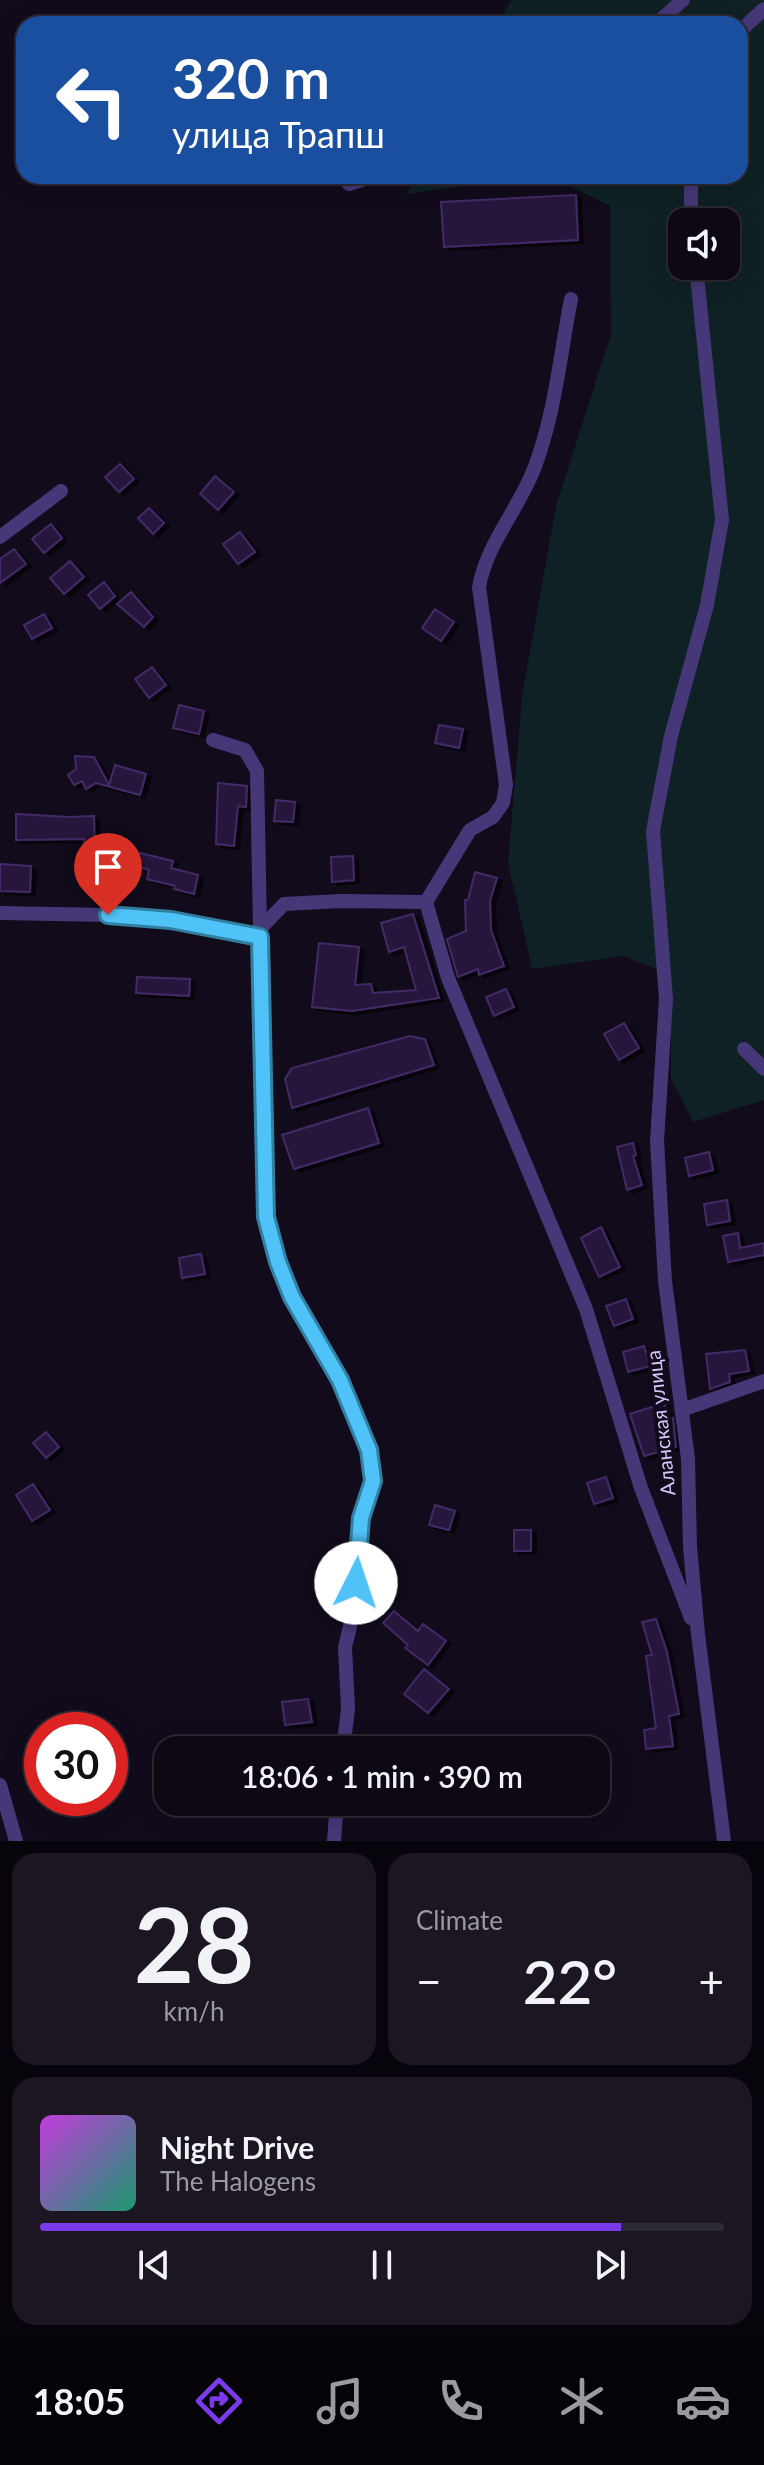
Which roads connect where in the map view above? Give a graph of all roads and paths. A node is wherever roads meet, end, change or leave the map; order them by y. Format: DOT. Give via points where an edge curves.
graph roads {
  1 [pos="683,0"];
  2 [pos="764,9"];
  3 [pos="665,16"];
  4 [pos="748,24"];
  5 [pos="691,184"];
  6 [pos="691,208"];
  7 [pos="697,280"];
  8 [pos="571,299"];
  9 [pos="61,491"];
  10 [pos="0,537"];
  11 [pos="213,740"];
  12 [pos="426,902"];
  13 [pos="0,913"];
  14 [pos="260,933"];
  15 [pos="744,1049"];
  16 [pos="764,1069"];
  17 [pos="764,1381"];
  18 [pos="682,1410"];
  19 [pos="698,1634"];
  20 [pos="345,1736"];
  21 [pos="0,1785"];
  22 [pos="336,1816"];
  23 [pos="16,1841"];
  24 [pos="334,1841"];
  25 [pos="724,1841"];
  1 -- 3 [label="street"];
  2 -- 4 [label="street"];
  5 -- 6 [label="street"];
  7 -- 18 [label="street, Аланская улица" via="722,520 653,831 666,999 657,1141 665,1281"];
  8 -- 12 [label="street" via="541,449 483,565 479,587 506,785 503,803 493,817 470,830"];
  9 -- 10 [label="street"];
  11 -- 14 [label="street" via="245,750 257,771"];
  12 -- 14 [label="street" via="284,904"];
  12 -- 19 [label="street" via="448,978 586,1309 641,1488"];
  13 -- 14 [label="street" via="108,915"];
  14 -- 20 [label="street" via="266,1217 292,1297 340,1380 369,1450 373,1481 361,1518 355,1606 345,1647"];
  15 -- 16 [label="street"];
  17 -- 18 [label="street"];
  18 -- 19 [label="street, Аланская улица"];
  19 -- 25 [label="street, Аланская улица"];
  21 -- 23 [label="street"];
  22 -- 24 [label="street"];
}
